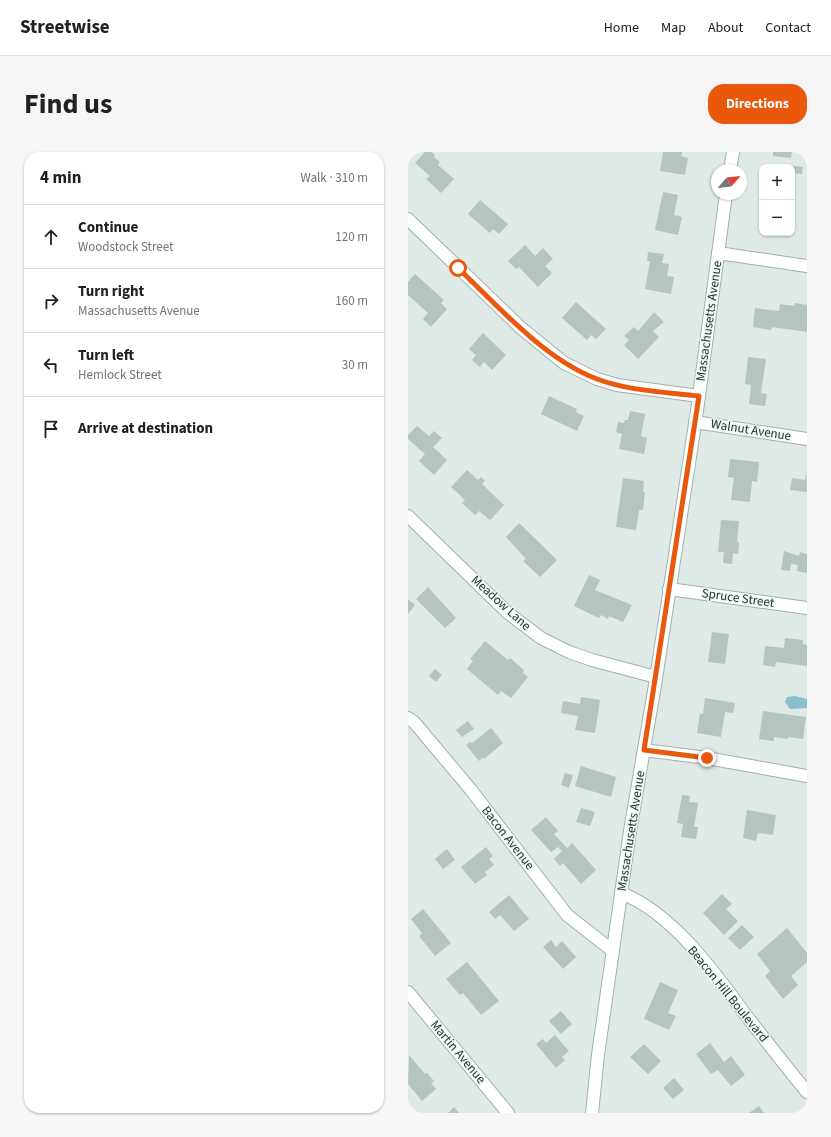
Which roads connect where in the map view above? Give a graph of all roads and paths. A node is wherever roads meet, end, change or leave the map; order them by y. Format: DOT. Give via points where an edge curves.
graph roads {
  1 [pos="733,152"];
  2 [pos="731,164"];
  3 [pos="725,200"];
  4 [pos="408,219"];
  5 [pos="718,253"];
  6 [pos="807,266"];
  7 [pos="699,396"];
  8 [pos="695,422"];
  9 [pos="807,439"];
  10 [pos="408,516"];
  11 [pos="669,589"];
  12 [pos="807,608"];
  13 [pos="656,677"];
  14 [pos="408,718"];
  15 [pos="644,750"];
  16 [pos="807,776"];
  17 [pos="621,892"];
  18 [pos="613,951"];
  19 [pos="408,992"];
  20 [pos="807,1092"];
  21 [pos="508,1113"];
  22 [pos="592,1113"];
  1 -- 2 [label="street"];
  3 -- 5 [label="street, Massachusetts Avenue"];
  4 -- 7 [label="street" via="521,328 564,363 597,379 617,385"];
  5 -- 6 [label="street"];
  5 -- 7 [label="street, Massachusetts Avenue"];
  7 -- 8 [label="street, Massachusetts Avenue"];
  8 -- 9 [label="street, Walnut Avenue"];
  8 -- 11 [label="street, Massachusetts Avenue"];
  10 -- 13 [label="street, Meadow Lane" via="508,613 541,638 592,660"];
  11 -- 12 [label="street, Spruce Street"];
  11 -- 13 [label="street, Massachusetts Avenue"];
  13 -- 15 [label="street, Massachusetts Avenue"];
  14 -- 18 [label="street, Bacon Avenue" via="449,763 567,915"];
  15 -- 16 [label="street" via="707,758"];
  15 -- 17 [label="street, Massachusetts Avenue"];
  17 -- 18 [label="street, Massachusetts Avenue"];
  17 -- 20 [label="street, Beacon Hill Boulevard" via="634,898 667,922 712,969"];
  18 -- 22 [label="street, Massachusetts Avenue"];
  19 -- 21 [label="street, Martin Avenue"];
}
